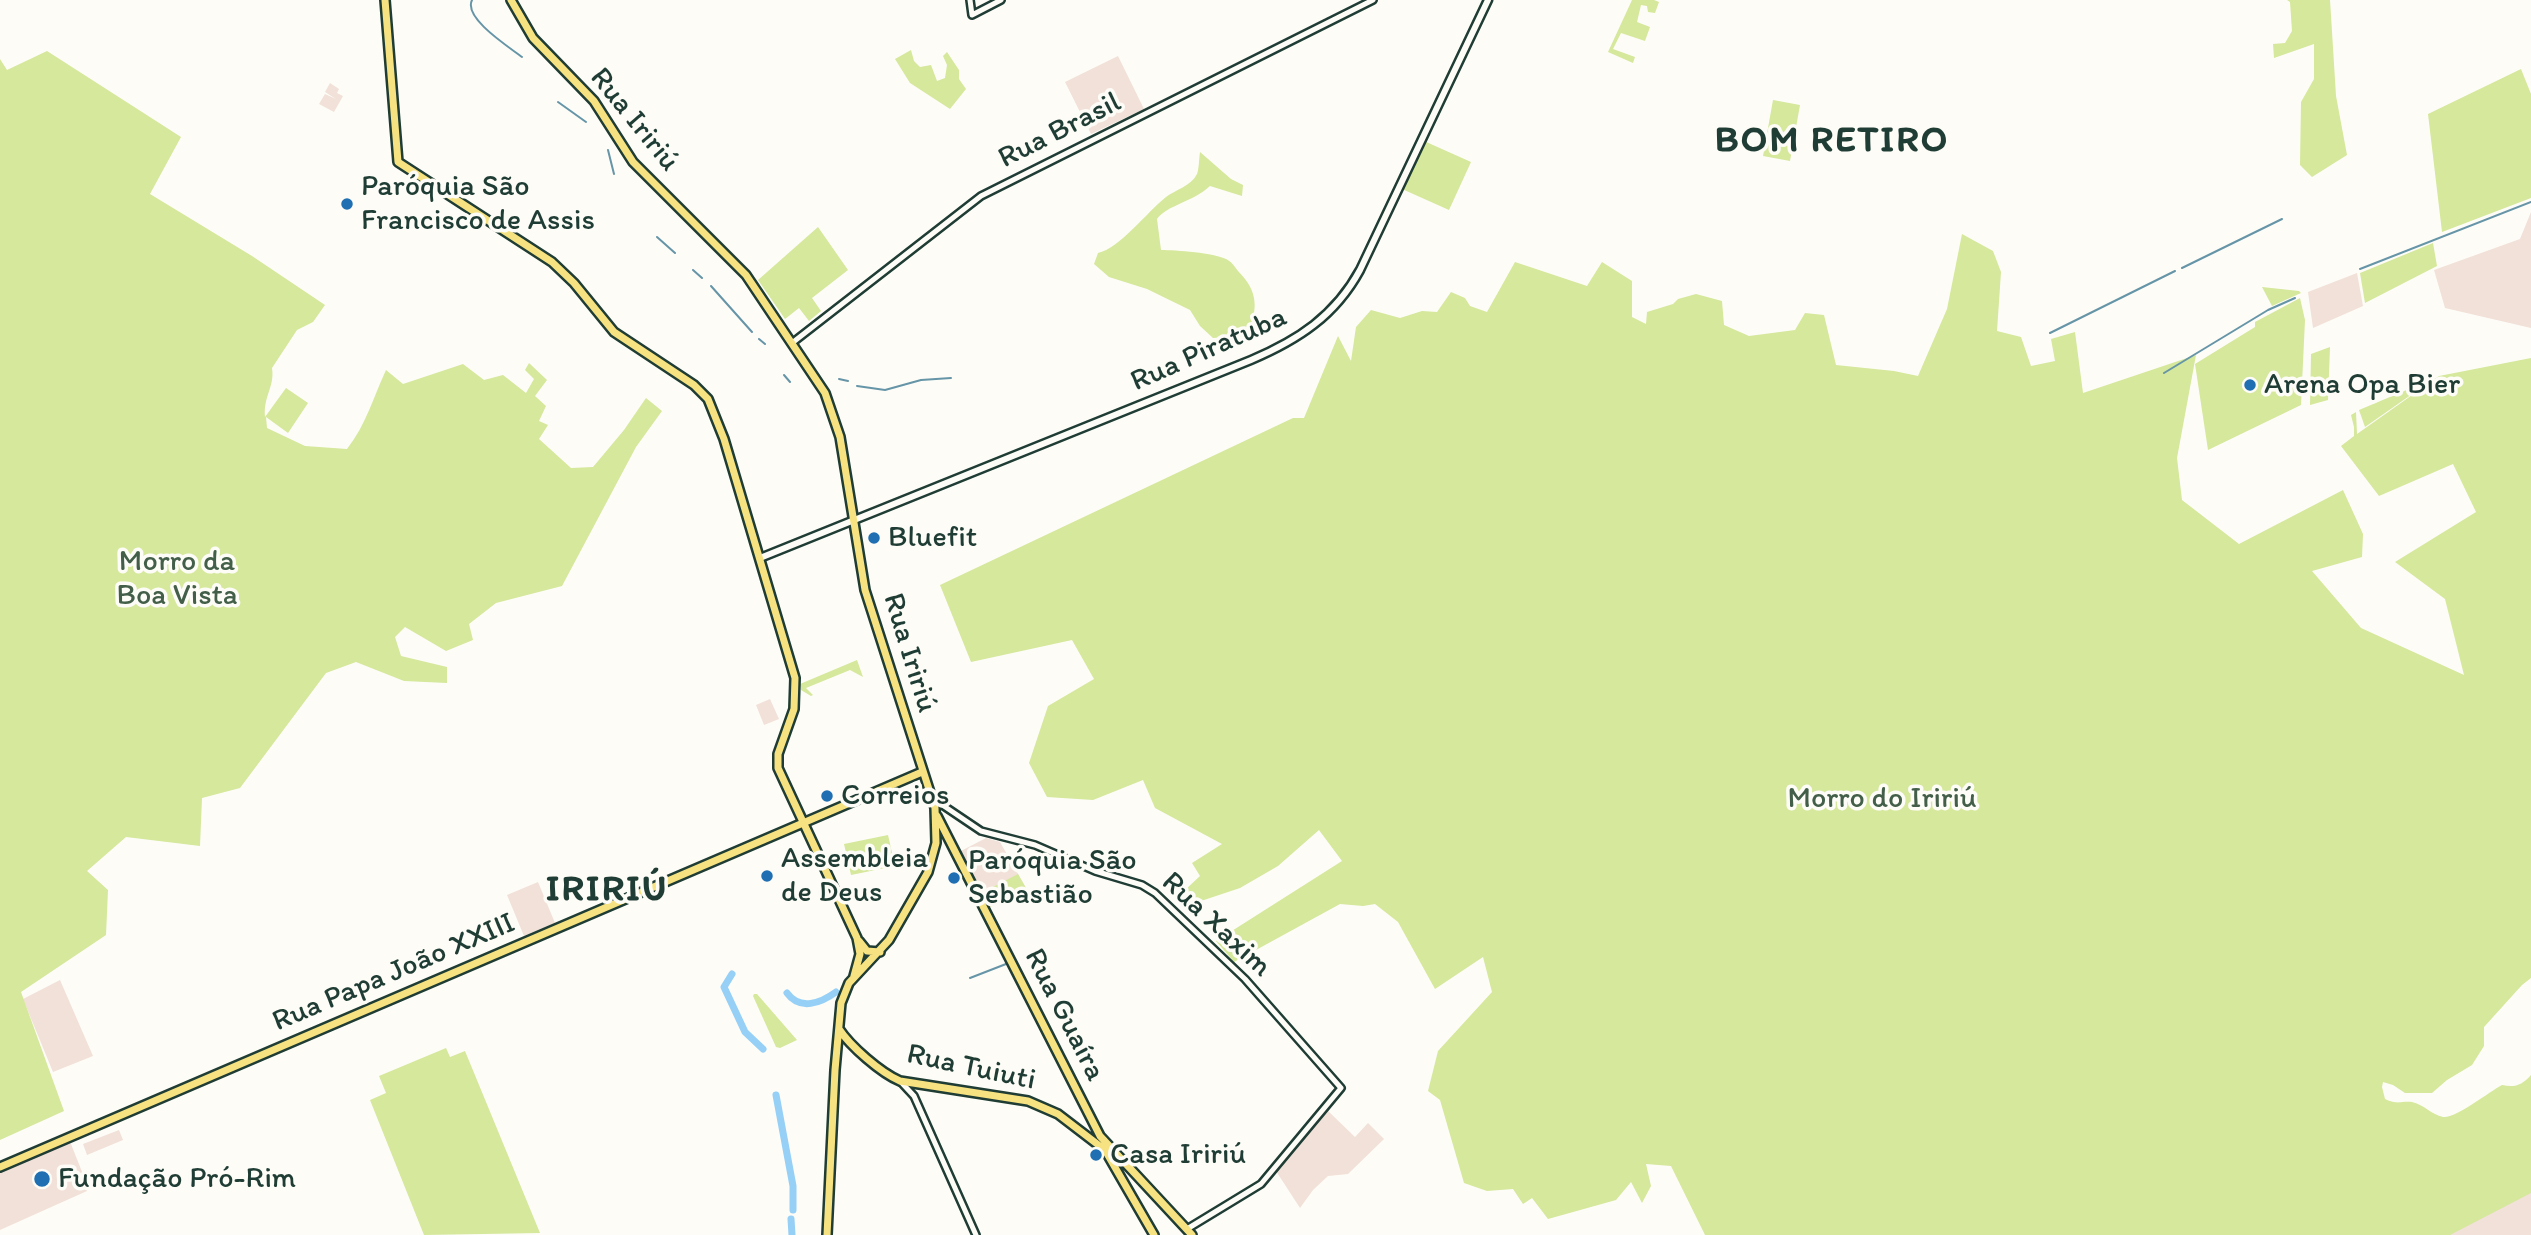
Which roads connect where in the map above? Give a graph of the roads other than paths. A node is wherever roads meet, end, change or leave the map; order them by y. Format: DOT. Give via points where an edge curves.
graph roads {
  1 [pos="385,0"];
  2 [pos="510,0"];
  3 [pos="970,0"];
  4 [pos="1001,0"];
  5 [pos="1373,0"];
  6 [pos="1488,0"];
  7 [pos="792,343"];
  8 [pos="854,522"];
  9 [pos="760,558"];
  10 [pos="922,772"];
  11 [pos="932,798"];
  12 [pos="951,812"];
  13 [pos="937,816"];
  14 [pos="803,823"];
  15 [pos="857,937"];
  16 [pos="880,952"];
  17 [pos="853,978"];
  18 [pos="838,1029"];
  19 [pos="852,1044"];
  20 [pos="837,1046"];
  21 [pos="900,1081"];
  22 [pos="919,1085"];
  23 [pos="914,1096"];
  24 [pos="1094,1123"];
  25 [pos="1084,1133"];
  26 [pos="0,1167"];
  27 [pos="1132,1172"];
  28 [pos="1121,1178"];
  29 [pos="1190,1232"];
  30 [pos="827,1235"];
  31 [pos="976,1235"];
  32 [pos="1154,1235"];
  1 -- 9 [label="main road" via="398,162 552,262 614,332 708,399"];
  2 -- 7 [label="main road, Rua Iririú" via="533,38 594,101 633,162 746,275"];
  3 -- 4 [label="street" via="972,15"];
  5 -- 7 [label="street, Rua Brasil" via="981,196"];
  6 -- 8 [label="main road, Rua Piratuba" via="1354,280 1315,325 1260,356"];
  7 -- 8 [label="main road, Rua Iririú" via="834,414"];
  8 -- 9 [label="main road, Rua Piratuba"];
  8 -- 10 [label="main road, Rua Iririú" via="865,590"];
  9 -- 14 [label="main road" via="796,684 777,764"];
  10 -- 11 [label="main road, Rua Iririú"];
  10 -- 14 [label="main road, Rua Papa João XXIII"];
  11 -- 12 [label="street, Rua Xaxim"];
  11 -- 13 [label="main road, Rua Iririú"];
  12 -- 13 [label="street"];
  12 -- 29 [label="street, Rua Xaxim" via="981,831 1035,845 1156,893 1245,979 1341,1088 1261,1184"];
  13 -- 16 [label="main road, Rua Iririú" via="933,860"];
  13 -- 24 [label="main road, Rua Guaíra"];
  14 -- 15 [label="main road"];
  14 -- 26 [label="main road, Rua Papa João XXIII"];
  15 -- 16 [label="main road" via="867,951"];
  15 -- 17 [label="main road" via="860,954"];
  16 -- 17 [label="main road, Rua Iririú"];
  17 -- 18 [label="main road, Rua Iririú" via="842,999"];
  18 -- 19 [label="main road, Rua Tuiuti"];
  18 -- 20 [label="main road, Rua Iririú"];
  19 -- 20 [label="main road"];
  19 -- 21 [label="main road, Rua Tuiuti"];
  20 -- 30 [label="main road, Rua Iririú"];
  21 -- 22 [label="main road, Rua Tuiuti"];
  21 -- 23 [label="street"];
  22 -- 23 [label="street"];
  22 -- 25 [label="main road, Rua Tuiuti" via="1035,1103"];
  23 -- 31 [label="street"];
  24 -- 25 [label="main road" via="1091,1132"];
  24 -- 27 [label="main road"];
  25 -- 28 [label="main road" via="1105,1150"];
  27 -- 28 [label="main road"];
  27 -- 29 [label="main road"];
  28 -- 32 [label="main road"];
}
